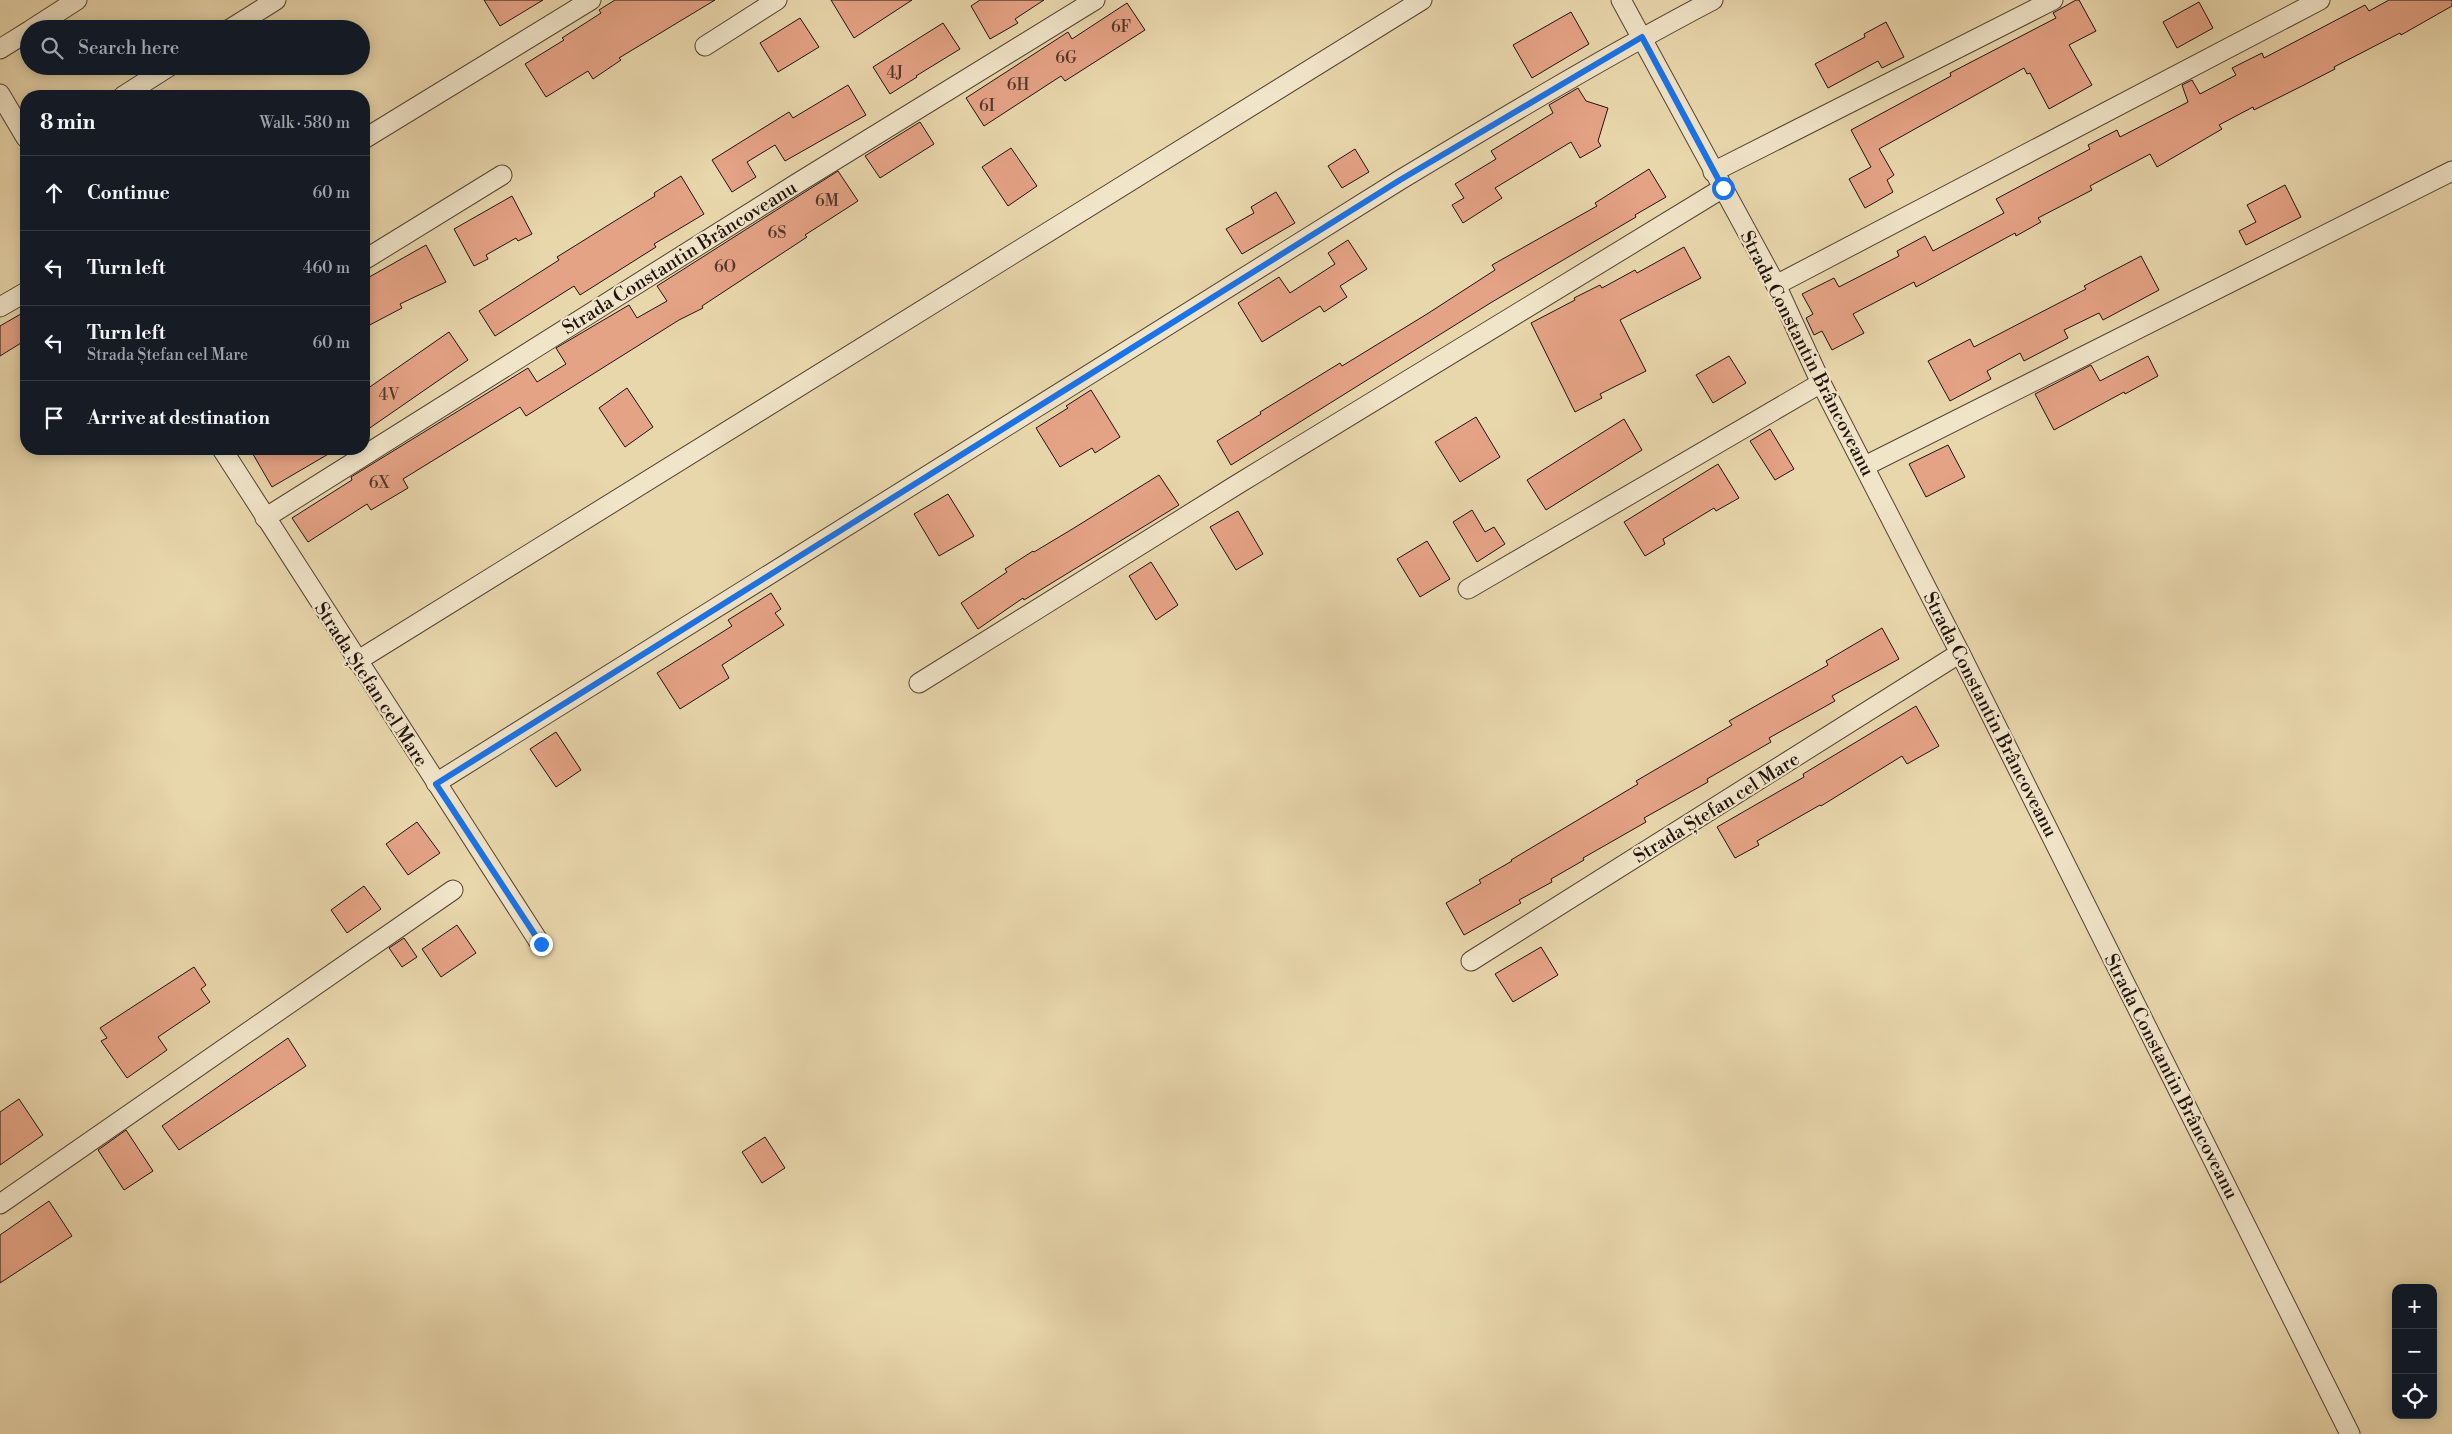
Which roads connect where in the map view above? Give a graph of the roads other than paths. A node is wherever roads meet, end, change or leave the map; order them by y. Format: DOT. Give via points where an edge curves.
graph roads {
  1 [pos="77,0"];
  2 [pos="276,0"];
  3 [pos="591,0"];
  4 [pos="777,0"];
  5 [pos="1095,0"];
  6 [pos="1422,0"];
  7 [pos="1621,0"];
  8 [pos="1713,0"];
  9 [pos="2053,0"];
  10 [pos="2320,0"];
  11 [pos="46,20"];
  12 [pos="244,20"];
  13 [pos="20,36"];
  14 [pos="1642,37"];
  15 [pos="705,46"];
  16 [pos="0,49"];
  17 [pos="156,75"];
  18 [pos="132,90"];
  19 [pos="0,94"];
  20 [pos="20,128"];
  21 [pos="370,135"];
  22 [pos="2452,171"];
  23 [pos="502,175"];
  24 [pos="1718,180"];
  25 [pos="370,256"];
  26 [pos="1776,285"];
  27 [pos="20,295"];
  28 [pos="0,307"];
  29 [pos="1821,384"];
  30 [pos="370,452"];
  31 [pos="226,455"];
  32 [pos="365,455"];
  33 [pos="1865,466"];
  34 [pos="265,518"];
  35 [pos="1468,589"];
  36 [pos="1960,653"];
  37 [pos="357,661"];
  38 [pos="919,683"];
  39 [pos="436,784"];
  40 [pos="453,890"];
  41 [pos="541,944"];
  42 [pos="1471,961"];
  43 [pos="0,1204"];
  44 [pos="2350,1434"];
  1 -- 11 [label="street"];
  2 -- 12 [label="street"];
  3 -- 21 [label="street"];
  4 -- 15 [label="street"];
  5 -- 30 [label="street, Strada Constantin Brâncoveanu"];
  6 -- 37 [label="street"];
  7 -- 14 [label="street, Strada Constantin Brâncoveanu"];
  8 -- 14 [label="street"];
  9 -- 24 [label="street"];
  10 -- 26 [label="street"];
  13 -- 16 [label="street"];
  14 -- 24 [label="street, Strada Constantin Brâncoveanu"];
  14 -- 39 [label="street" via="1400,180"];
  17 -- 18 [label="street"];
  19 -- 20 [label="street"];
  22 -- 33 [label="street"];
  23 -- 25 [label="street"];
  24 -- 26 [label="street, Strada Constantin Brâncoveanu"];
  24 -- 38 [label="street"];
  26 -- 29 [label="street, Strada Constantin Brâncoveanu"];
  27 -- 28 [label="street"];
  29 -- 33 [label="street, Strada Constantin Brâncoveanu"];
  29 -- 35 [label="street"];
  31 -- 34 [label="street, Strada Ștefan cel Mare"];
  32 -- 34 [label="street, Strada Constantin Brâncoveanu"];
  33 -- 36 [label="street, Strada Constantin Brâncoveanu"];
  34 -- 37 [label="street, Strada Ștefan cel Mare"];
  36 -- 42 [label="street, Strada Ștefan cel Mare"];
  36 -- 44 [label="street, Strada Constantin Brâncoveanu"];
  37 -- 39 [label="street, Strada Ștefan cel Mare"];
  39 -- 41 [label="street, Strada Ștefan cel Mare"];
  40 -- 43 [label="street"];
}
